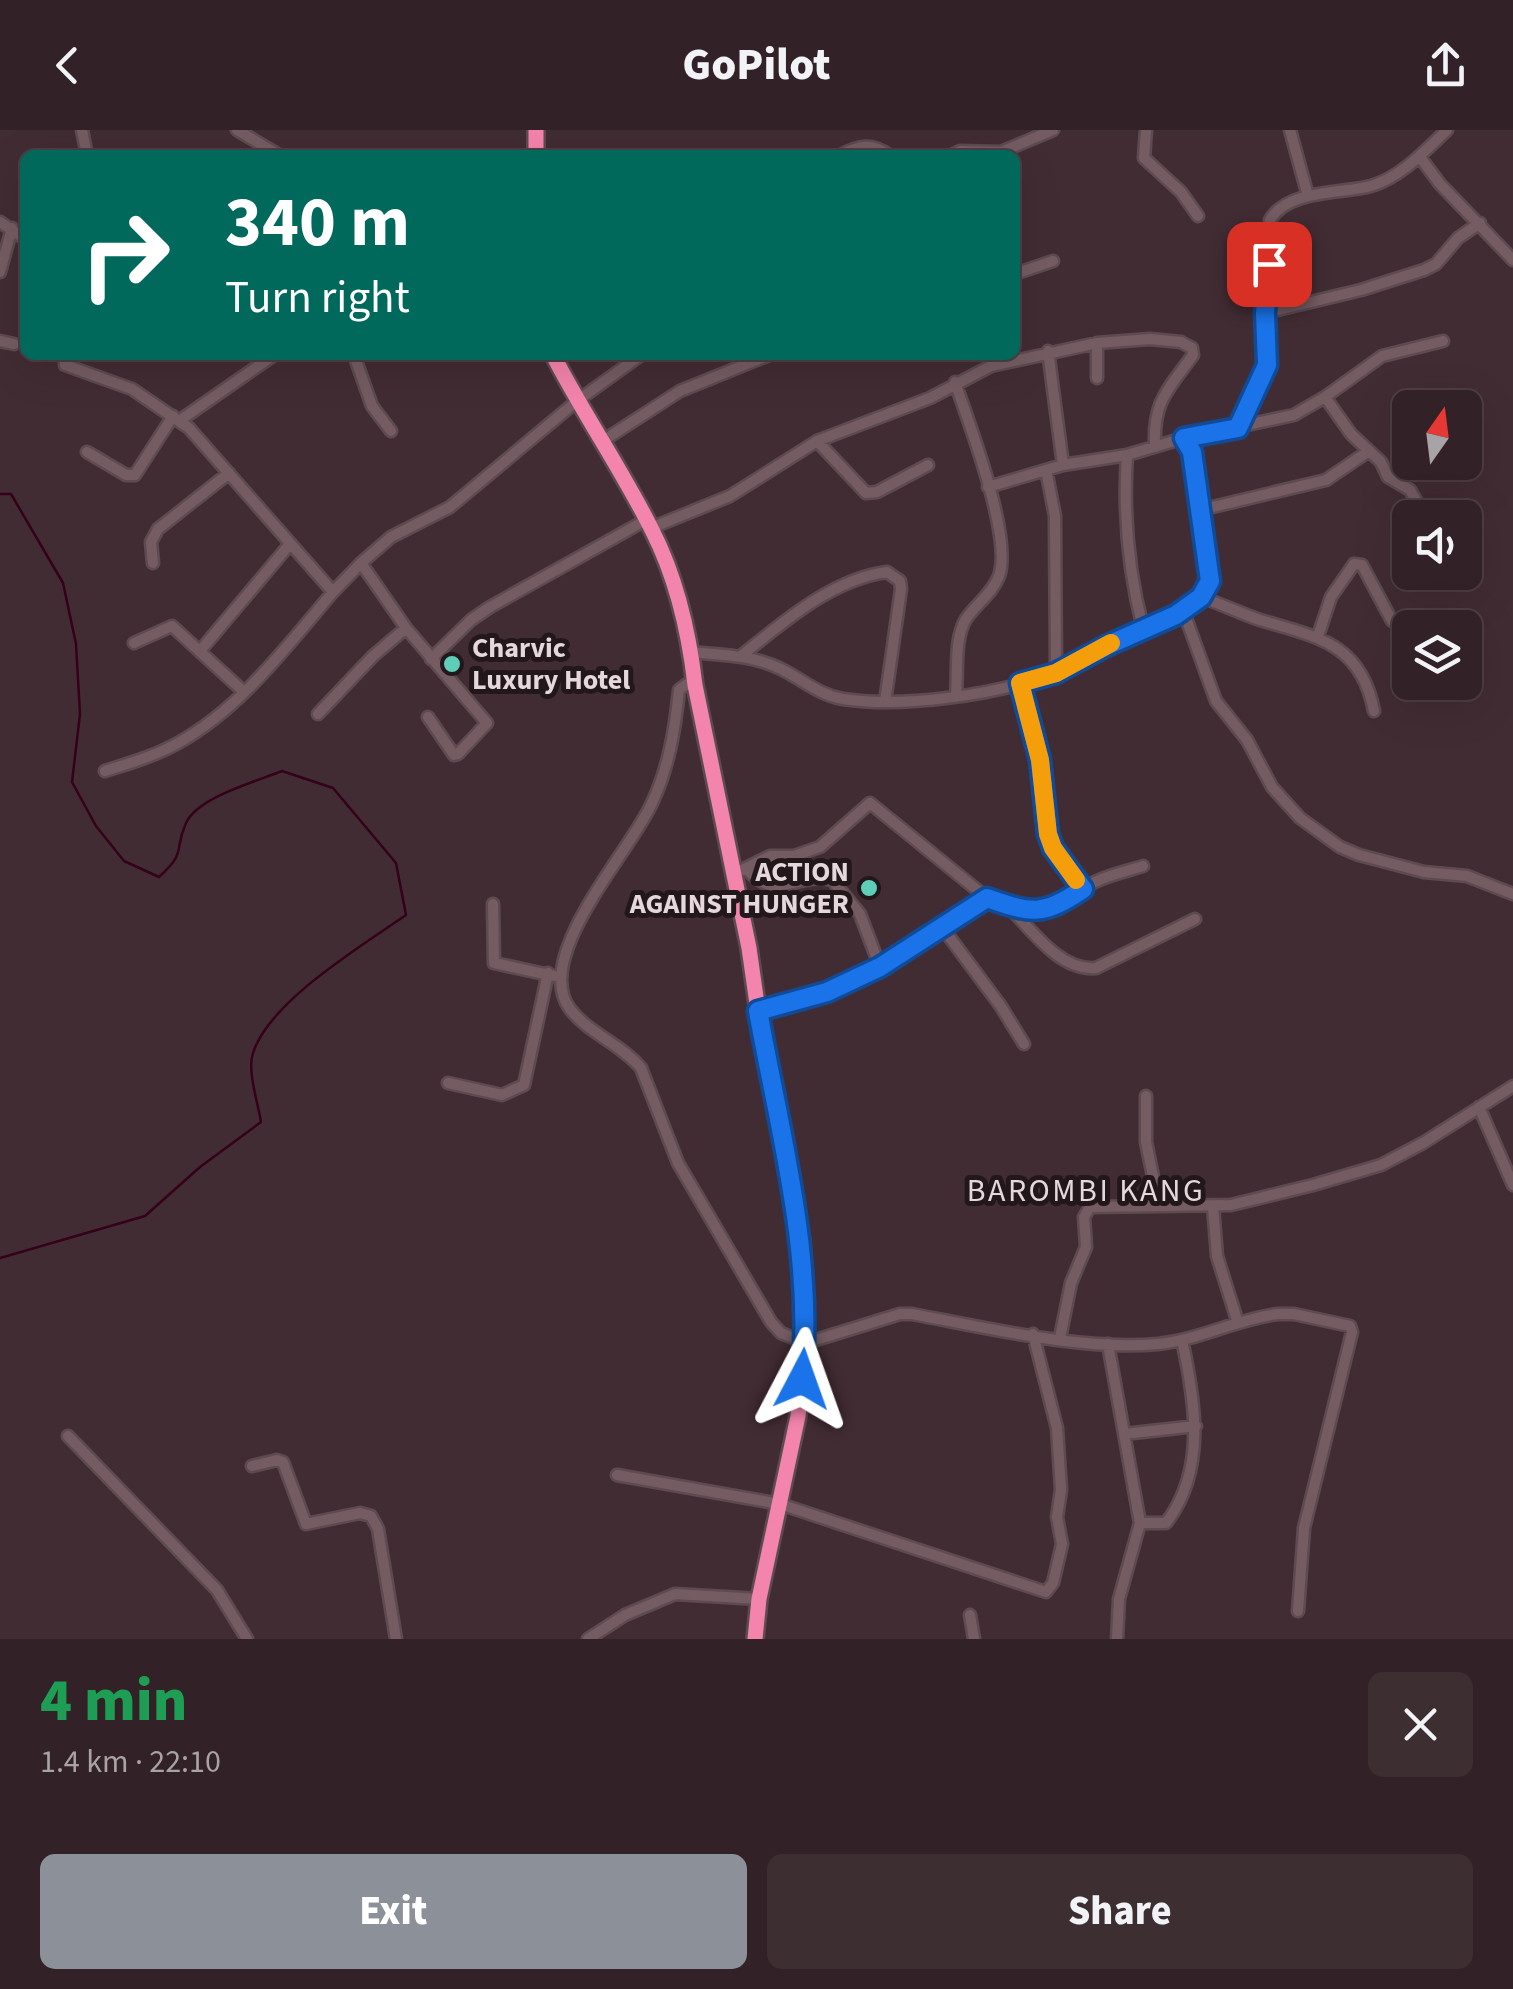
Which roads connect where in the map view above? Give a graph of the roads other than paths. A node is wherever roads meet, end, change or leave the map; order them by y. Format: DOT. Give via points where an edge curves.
graph roads {
  1 [pos="237,130"];
  2 [pos="1052,130"];
  3 [pos="1146,130"];
  4 [pos="1290,130"];
  5 [pos="1446,130"];
  6 [pos="271,150"];
  7 [pos="855,150"];
  8 [pos="880,150"];
  9 [pos="1006,150"];
  10 [pos="1420,157"];
  11 [pos="1308,196"];
  12 [pos="1198,216"];
  13 [pos="0,222"];
  14 [pos="1480,223"];
  15 [pos="12,228"];
  16 [pos="20,235"];
  17 [pos="1513,260"];
  18 [pos="1053,261"];
  19 [pos="0,272"];
  20 [pos="1020,272"];
  21 [pos="1265,313"];
  22 [pos="1442,340"];
  23 [pos="0,341"];
  24 [pos="1097,343"];
  25 [pos="14,344"];
  26 [pos="1048,351"];
  27 [pos="1020,355"];
  28 [pos="65,360"];
  29 [pos="266,360"];
  30 [pos="356,360"];
  31 [pos="556,360"];
  32 [pos="634,360"];
  33 [pos="757,360"];
  34 [pos="990,360"];
  35 [pos="1097,378"];
  36 [pos="955,382"];
  37 [pos="1325,398"];
  38 [pos="577,401"];
  39 [pos="176,418"];
  40 [pos="1238,428"];
  41 [pos="391,431"];
  42 [pos="1184,438"];
  43 [pos="817,441"];
  44 [pos="600,442"];
  45 [pos="1155,446"];
  46 [pos="1370,451"];
  47 [pos="87,452"];
  48 [pos="1127,455"];
  49 [pos="928,465"];
  50 [pos="1063,465"];
  51 [pos="1046,470"];
  52 [pos="229,473"];
  53 [pos="988,487"];
  54 [pos="1416,500"];
  55 [pos="1200,510"];
  56 [pos="648,524"];
  57 [pos="290,544"];
  58 [pos="153,563"];
  59 [pos="361,563"];
  60 [pos="334,592"];
  61 [pos="1201,597"];
  62 [pos="1183,610"];
  63 [pos="1392,621"];
  64 [pos="406,628"];
  65 [pos="1142,628"];
  66 [pos="1318,636"];
  67 [pos="134,644"];
  68 [pos="200,650"];
  69 [pos="691,652"];
  70 [pos="741,656"];
  71 [pos="431,659"];
  72 [pos="1056,673"];
  73 [pos="1020,683"];
  74 [pos="695,686"];
  75 [pos="244,692"];
  76 [pos="956,695"];
  77 [pos="885,702"];
  78 [pos="1374,711"];
  79 [pos="318,714"];
  80 [pos="428,717"];
  81 [pos="105,771"];
  82 [pos="1143,866"];
  83 [pos="740,871"];
  84 [pos="1083,889"];
  85 [pos="1513,894"];
  86 [pos="987,898"];
  87 [pos="493,904"];
  88 [pos="1006,904"];
  89 [pos="1195,919"];
  90 [pos="942,927"];
  91 [pos="880,967"];
  92 [pos="554,976"];
  93 [pos="758,1011"];
  94 [pos="1024,1044"];
  95 [pos="448,1084"];
  96 [pos="1513,1086"];
  97 [pos="1146,1096"];
  98 [pos="1479,1107"];
  99 [pos="1513,1186"];
  100 [pos="1159,1206"];
  101 [pos="1213,1206"];
  102 [pos="1238,1323"];
  103 [pos="1033,1334"];
  104 [pos="1060,1338"];
  105 [pos="1182,1340"];
  106 [pos="806,1343"];
  107 [pos="1108,1344"];
  108 [pos="1196,1426"];
  109 [pos="1124,1434"];
  110 [pos="68,1436"];
  111 [pos="252,1466"];
  112 [pos="617,1475"];
  113 [pos="780,1504"];
  114 [pos="1140,1523"];
  115 [pos="759,1599"];
  116 [pos="1298,1610"];
  117 [pos="970,1615"];
  118 [pos="247,1639"];
  119 [pos="396,1639"];
  120 [pos="588,1639"];
  121 [pos="755,1639"];
  122 [pos="974,1639"];
  123 [pos="1118,1639"];
  1 -- 6 [label="street"];
  2 -- 9 [label="street"];
  3 -- 12 [label="street" via="1144,158"];
  4 -- 11 [label="street"];
  5 -- 10 [label="street"];
  7 -- 8 [label="street"];
  10 -- 11 [label="street" via="1371,186"];
  10 -- 14 [label="street"];
  11 -- 21 [label="street" via="1270,220"];
  13 -- 15 [label="street"];
  14 -- 17 [label="street"];
  14 -- 21 [label="street" via="1424,270"];
  15 -- 16 [label="street"];
  15 -- 19 [label="street"];
  18 -- 20 [label="street"];
  21 -- 40 [label="street" via="1267,365"];
  22 -- 37 [label="street" via="1382,356"];
  23 -- 25 [label="street"];
  24 -- 26 [label="street"];
  24 -- 35 [label="street"];
  24 -- 45 [label="street" via="1150,339 1192,348 1159,403"];
  26 -- 27 [label="street"];
  26 -- 50 [label="street"];
  28 -- 39 [label="street" via="132,389"];
  29 -- 39 [label="street"];
  30 -- 41 [label="street" via="372,406"];
  31 -- 38 [label="highway"];
  32 -- 38 [label="street"];
  33 -- 44 [label="street" via="680,392"];
  34 -- 36 [label="street"];
  36 -- 43 [label="street"];
  36 -- 53 [label="street"];
  37 -- 40 [label="street" via="1294,415"];
  37 -- 46 [label="street"];
  38 -- 44 [label="highway"];
  38 -- 59 [label="street" via="450,506 391,537"];
  39 -- 47 [label="street" via="135,475"];
  39 -- 52 [label="street"];
  40 -- 42 [label="street"];
  42 -- 45 [label="street"];
  42 -- 55 [label="street"];
  43 -- 49 [label="street" via="866,493"];
  43 -- 56 [label="street" via="730,496"];
  44 -- 56 [label="highway"];
  45 -- 48 [label="street"];
  46 -- 54 [label="street"];
  46 -- 55 [label="street" via="1326,480"];
  48 -- 50 [label="street"];
  48 -- 65 [label="street" via="1124,518"];
  50 -- 51 [label="street"];
  51 -- 53 [label="street"];
  51 -- 72 [label="street" via="1055,516"];
  52 -- 57 [label="street"];
  52 -- 58 [label="street" via="158,529 150,542"];
  53 -- 76 [label="street" via="1002,554 999,575 960,631"];
  55 -- 61 [label="street" via="1210,581"];
  56 -- 69 [label="highway" via="673,581"];
  56 -- 71 [label="street" via="490,607"];
  57 -- 60 [label="street"];
  57 -- 68 [label="street"];
  59 -- 60 [label="street"];
  59 -- 64 [label="street"];
  60 -- 75 [label="street"];
  61 -- 62 [label="street"];
  61 -- 66 [label="street"];
  62 -- 65 [label="street"];
  62 -- 85 [label="street" via="1216,701 1300,818 1359,855 1467,876"];
  63 -- 66 [label="street" via="1362,565 1354,564 1331,597"];
  64 -- 71 [label="street"];
  64 -- 79 [label="street"];
  65 -- 72 [label="street"];
  66 -- 78 [label="street" via="1356,664"];
  67 -- 68 [label="street" via="172,626"];
  68 -- 75 [label="street"];
  69 -- 70 [label="street"];
  69 -- 74 [label="highway"];
  70 -- 77 [label="street" via="782,669 820,693"];
  70 -- 77 [label="street" via="825,594 887,572 901,589"];
  71 -- 80 [label="street" via="487,722 454,754"];
  72 -- 73 [label="street"];
  73 -- 76 [label="street"];
  73 -- 84 [label="street" via="1040,760 1048,834"];
  74 -- 83 [label="highway"];
  74 -- 92 [label="street" via="679,690 656,795"];
  75 -- 81 [label="street" via="179,743"];
  76 -- 77 [label="street"];
  82 -- 84 [label="street"];
  83 -- 86 [label="street" via="770,856 820,847 870,803"];
  83 -- 91 [label="street" via="767,886 832,880 860,914"];
  83 -- 93 [label="highway"];
  84 -- 88 [label="street" via="1046,910"];
  86 -- 88 [label="street"];
  86 -- 90 [label="street"];
  87 -- 92 [label="street" via="494,962"];
  88 -- 89 [label="street" via="1059,956 1084,969"];
  90 -- 91 [label="street"];
  90 -- 94 [label="street"];
  91 -- 93 [label="street" via="827,992"];
  92 -- 95 [label="street" via="524,1086 502,1096"];
  92 -- 106 [label="street" via="570,1009 640,1068 678,1164 762,1307 781,1333"];
  93 -- 106 [label="highway" via="802,1241"];
  96 -- 98 [label="street"];
  97 -- 100 [label="street" via="1146,1142"];
  98 -- 99 [label="street"];
  98 -- 101 [label="street" via="1381,1165"];
  100 -- 101 [label="street"];
  100 -- 104 [label="street" via="1086,1210 1086,1248 1070,1283"];
  101 -- 102 [label="street" via="1217,1256"];
  102 -- 105 [label="street"];
  102 -- 116 [label="street" via="1294,1314 1352,1329 1304,1528"];
  103 -- 104 [label="street"];
  103 -- 106 [label="street" via="900,1314"];
  103 -- 113 [label="street" via="1058,1428 1062,1490 1056,1517 1062,1544 1050,1590 1038,1592"];
  104 -- 107 [label="street"];
  105 -- 107 [label="street"];
  105 -- 108 [label="street"];
  106 -- 113 [label="highway"];
  107 -- 109 [label="street"];
  108 -- 109 [label="street"];
  108 -- 114 [label="street" via="1172,1516 1166,1524"];
  109 -- 114 [label="street"];
  110 -- 118 [label="street" via="216,1590"];
  111 -- 119 [label="street" via="283,1462 309,1525 371,1516"];
  112 -- 113 [label="street"];
  113 -- 115 [label="highway"];
  114 -- 123 [label="street" via="1119,1600"];
  115 -- 120 [label="street" via="675,1594"];
  115 -- 121 [label="highway"];
  117 -- 122 [label="street"];
}
